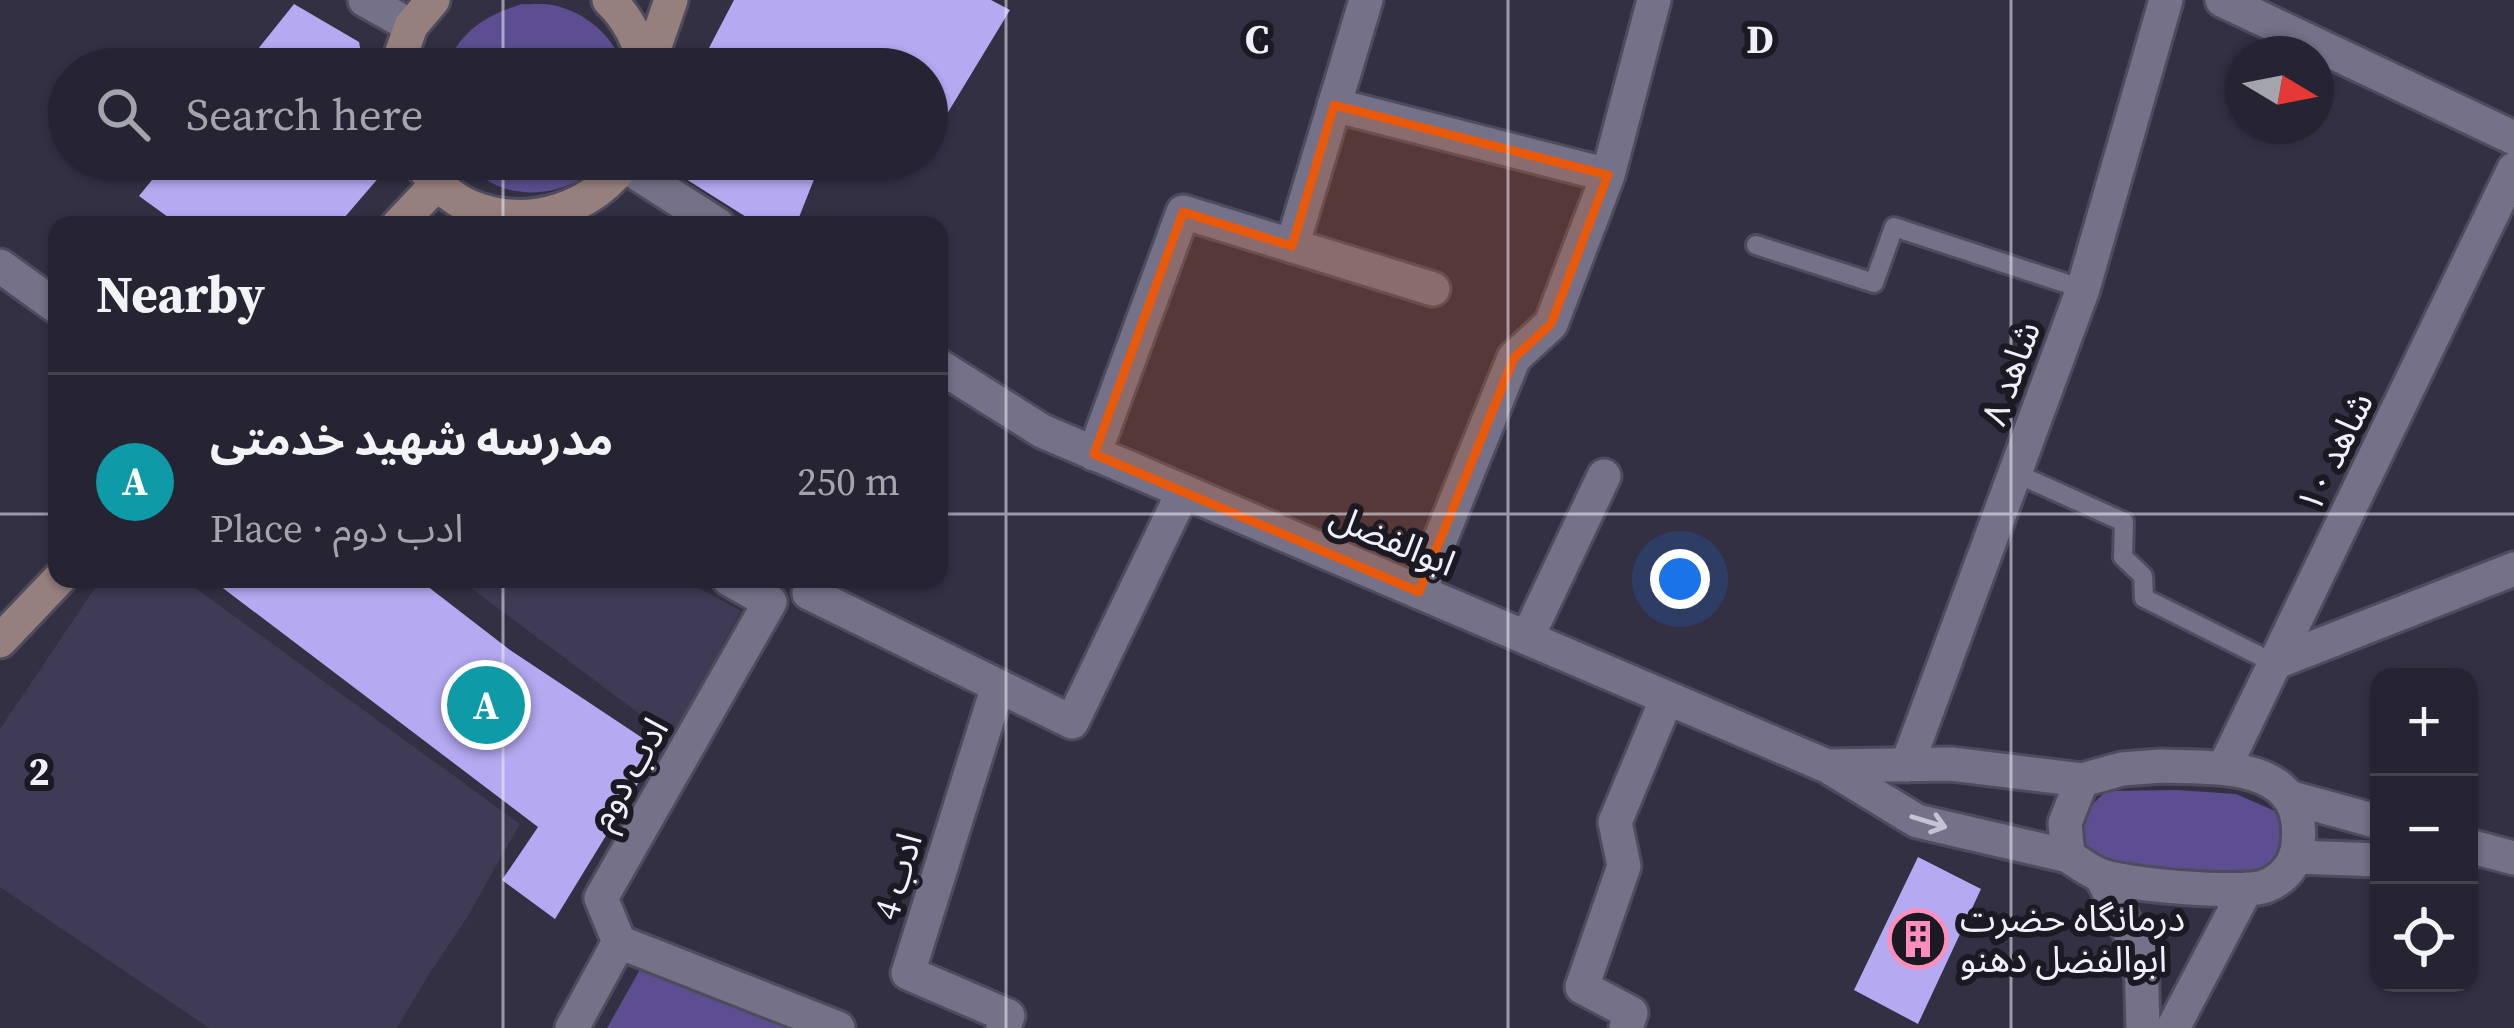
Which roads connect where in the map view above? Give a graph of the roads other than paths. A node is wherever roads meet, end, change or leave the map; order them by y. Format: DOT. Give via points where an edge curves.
graph roads {
  1 [pos="365,0"];
  2 [pos="609,0"];
  3 [pos="671,0"];
  4 [pos="1366,0"];
  5 [pos="1654,0"];
  6 [pos="2166,0"];
  7 [pos="2222,0"];
  8 [pos="422,13"];
  9 [pos="406,48"];
  10 [pos="641,48"];
  11 [pos="654,48"];
  12 [pos="1334,105"];
  13 [pos="2514,138"];
  14 [pos="2514,170"];
  15 [pos="1608,175"];
  16 [pos="422,180"];
  17 [pos="436,180"];
  18 [pos="607,180"];
  19 [pos="652,180"];
  20 [pos="403,216"];
  21 [pos="508,216"];
  22 [pos="524,216"];
  23 [pos="705,216"];
  24 [pos="1756,245"];
  25 [pos="1292,246"];
  26 [pos="0,266"];
  27 [pos="1433,289"];
  28 [pos="2083,289"];
  29 [pos="48,301"];
  30 [pos="948,372"];
  31 [pos="1094,454"];
  32 [pos="2015,473"];
  33 [pos="1604,476"];
  34 [pos="1183,492"];
  35 [pos="2514,569"];
  36 [pos="50,588"];
  37 [pos="745,588"];
  38 [pos="807,588"];
  39 [pos="816,588"];
  40 [pos="1419,592"];
  41 [pos="770,602"];
  42 [pos="1527,638"];
  43 [pos="0,640"];
  44 [pos="2274,663"];
  45 [pos="998,686"];
  46 [pos="1667,698"];
  47 [pos="1907,765"];
  48 [pos="1827,766"];
  49 [pos="2224,768"];
  50 [pos="2082,780"];
  51 [pos="2292,798"];
  52 [pos="2370,820"];
  53 [pos="2478,849"];
  54 [pos="2068,856"];
  55 [pos="2297,857"];
  56 [pos="2370,860"];
  57 [pos="2514,862"];
  58 [pos="2478,864"];
  59 [pos="2101,876"];
  60 [pos="2246,889"];
  61 [pos="619,943"];
  62 [pos="572,1028"];
  63 [pos="838,1028"];
  64 [pos="1004,1028"];
  65 [pos="1626,1028"];
  66 [pos="2144,1028"];
  67 [pos="2173,1028"];
  1 -- 8 [label="street"];
  2 -- 10 [label="main road"];
  3 -- 11 [label="main road"];
  4 -- 12 [label="street"];
  5 -- 15 [label="street"];
  6 -- 28 [label="street, شاهد ۸"];
  7 -- 13 [label="street"];
  8 -- 9 [label="main road"];
  12 -- 15 [label="street"];
  12 -- 25 [label="street"];
  14 -- 44 [label="street, شاهد ۱۰"];
  15 -- 40 [label="street" via="1551,324 1514,358"];
  16 -- 20 [label="main road"];
  17 -- 21 [label="main road" via="472,208"];
  18 -- 22 [label="main road" via="556,213"];
  19 -- 23 [label="street"];
  24 -- 28 [label="lane" via="1874,284 1894,227"];
  25 -- 27 [label="street"];
  25 -- 31 [label="street" via="1183,212"];
  26 -- 29 [label="street"];
  28 -- 32 [label="street, شاهد ۸"];
  30 -- 31 [label="street, ابوالفضل"];
  31 -- 34 [label="street, ابوالفضل"];
  32 -- 44 [label="lane" via="2124,522 2122,557 2144,576 2144,598"];
  32 -- 47 [label="street, شاهد ۸"];
  33 -- 42 [label="street"];
  34 -- 40 [label="street, ابوالفضل"];
  34 -- 45 [label="street" via="1072,722"];
  35 -- 44 [label="street"];
  36 -- 43 [label="main road"];
  37 -- 41 [label="street"];
  38 -- 41 [label="street"];
  39 -- 45 [label="street"];
  40 -- 42 [label="street, ابوالفضل"];
  41 -- 61 [label="street, ادب دوم" via="602,898"];
  42 -- 46 [label="street, ابوالفضل"];
  44 -- 49 [label="street, شاهد ۱۰"];
  45 -- 64 [label="street, ادب 4" via="908,973 1008,1016"];
  46 -- 48 [label="street, ابوالفضل"];
  46 -- 65 [label="street" via="1615,822 1624,866 1582,987 1631,1013"];
  47 -- 48 [label="street"];
  47 -- 50 [label="street"];
  48 -- 54 [label="street, ابوالفضل, one-way" via="1917,820"];
  49 -- 50 [label="street" via="2122,769"];
  49 -- 51 [label="street" via="2278,784"];
  50 -- 54 [label="street" via="2066,823"];
  51 -- 52 [label="street"];
  51 -- 55 [label="street"];
  53 -- 57 [label="street"];
  54 -- 59 [label="street, ابوالفضل"];
  55 -- 56 [label="street"];
  55 -- 60 [label="street" via="2286,874"];
  57 -- 58 [label="street"];
  59 -- 60 [label="street"];
  59 -- 66 [label="street" via="2141,954"];
  60 -- 67 [label="street"];
  61 -- 62 [label="street"];
  61 -- 63 [label="street"];
}
